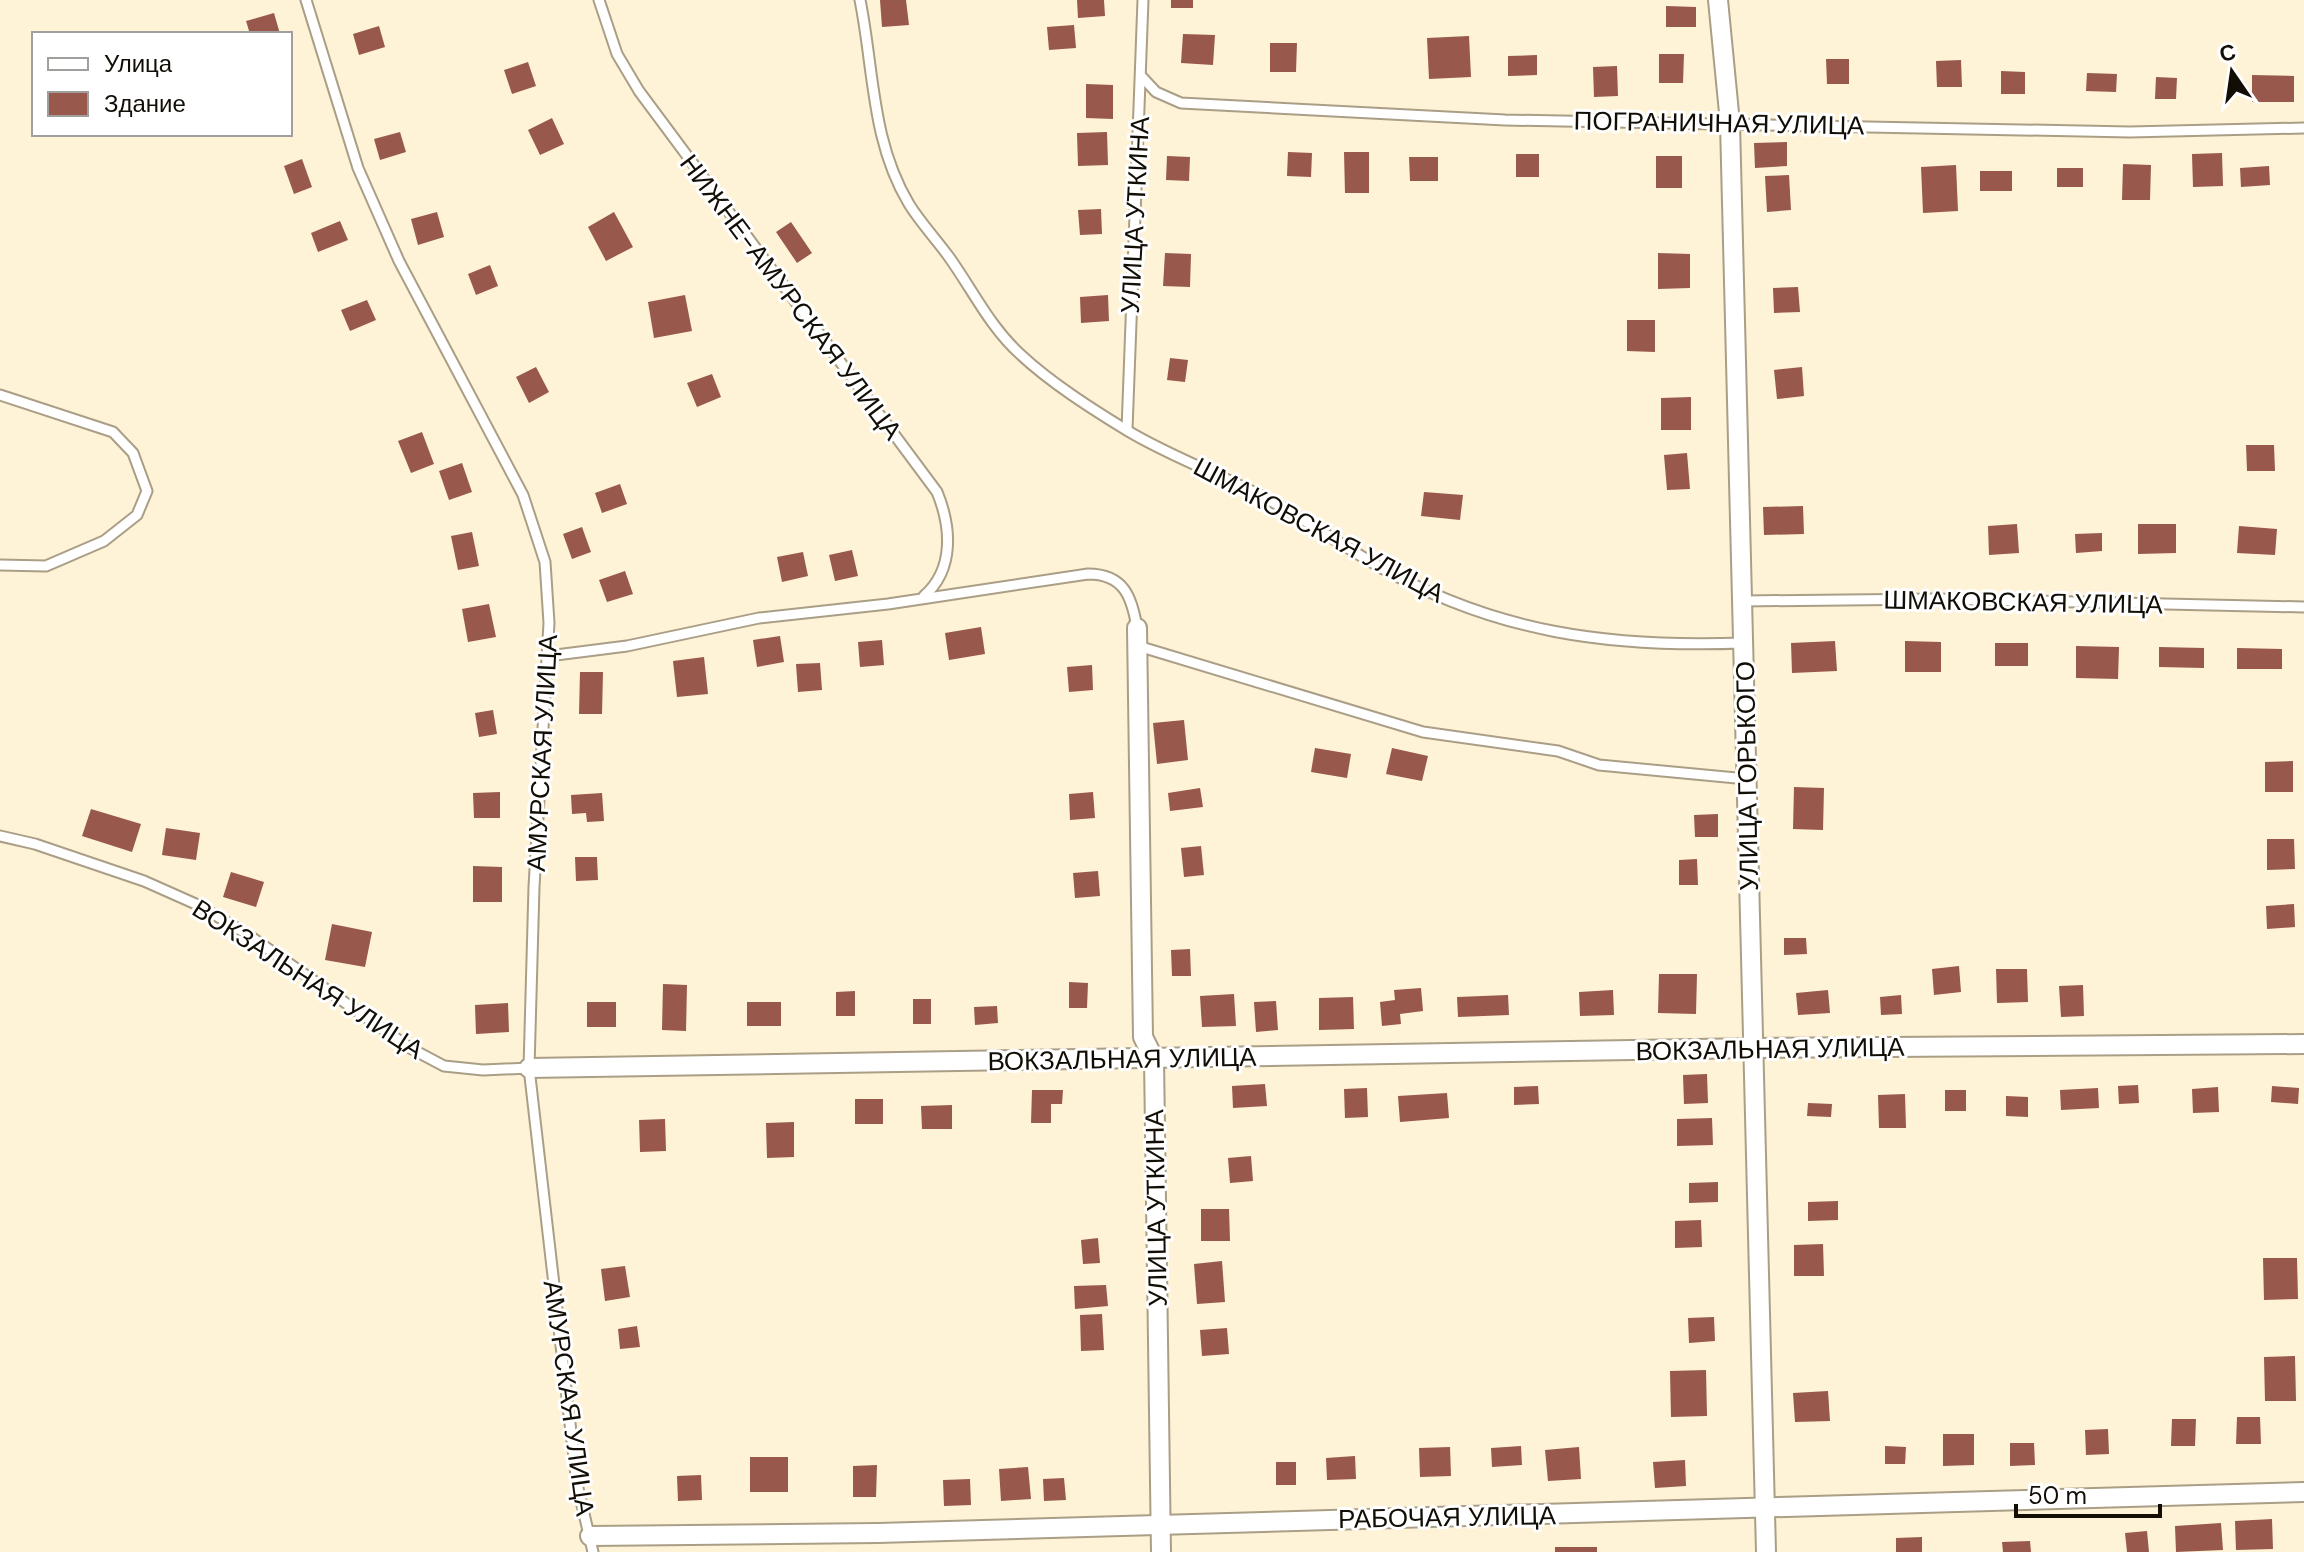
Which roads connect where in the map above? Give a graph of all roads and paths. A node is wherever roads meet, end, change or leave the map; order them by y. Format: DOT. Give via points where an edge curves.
graph roads {
  1 [pos="306,0"];
  2 [pos="599,0"];
  3 [pos="860,0"];
  4 [pos="1143,0"];
  5 [pos="1718,0"];
  6 [pos="1142,77"];
  7 [pos="1730,123"];
  8 [pos="2304,128"];
  9 [pos="0,395"];
  10 [pos="1127,430"];
  11 [pos="0,565"];
  12 [pos="924,596"];
  13 [pos="1743,601"];
  14 [pos="2304,607"];
  15 [pos="1137,637"];
  16 [pos="1744,643"];
  17 [pos="548,656"];
  18 [pos="1747,779"];
  19 [pos="0,836"];
  20 [pos="2304,1044"];
  21 [pos="1756,1048"];
  22 [pos="1154,1059"];
  23 [pos="529,1068"];
  24 [pos="2304,1492"];
  25 [pos="1765,1509"];
  26 [pos="1162,1523"];
  27 [pos="591,1544"];
  28 [pos="1161,1552"];
  29 [pos="1766,1552"];
  1 -- 17 [label="lane, АМУРСКАЯ УЛИЦА" via="341,120 378,215 523,495 538,534 549,589"];
  2 -- 12 [label="lane, НИЖНЕ-АМУРСКАЯ УЛИЦА" via="617,54 639,91 937,492 948,548 941,577"];
  3 -- 10 [label="lane, ШМАКОВСКАЯ УЛИЦА" via="884,145 909,203 1018,353"];
  4 -- 6 [label="lane, УЛИЦА УТКИНА"];
  5 -- 7 [label="street, УЛИЦА ГОРЬКОГО"];
  6 -- 7 [label="lane, ПОГРАНИЧНАЯ УЛИЦА" via="1156,92 1181,103 1505,120"];
  6 -- 10 [label="lane, УЛИЦА УТКИНА"];
  7 -- 8 [label="lane, ПОГРАНИЧНАЯ УЛИЦА" via="2130,132"];
  7 -- 13 [label="street, УЛИЦА ГОРЬКОГО"];
  9 -- 11 [label="lane" via="113,432 133,453 147,491 137,515 104,541 46,566"];
  10 -- 16 [label="lane, ШМАКОВСКАЯ УЛИЦА" via="1268,499 1380,567 1518,626 1637,643"];
  12 -- 15 [label="lane" via="1102,574 1128,591"];
  12 -- 17 [label="lane" via="759,618 627,646"];
  13 -- 14 [label="lane, ШМАКОВСКАЯ УЛИЦА" via="1935,599"];
  13 -- 16 [label="street, УЛИЦА ГОРЬКОГО"];
  15 -- 18 [label="lane" via="1423,732 1558,751 1599,765"];
  15 -- 22 [label="street, УЛИЦА УТКИНА" via="1143,1037"];
  16 -- 18 [label="street, УЛИЦА ГОРЬКОГО"];
  17 -- 23 [label="lane, АМУРСКАЯ УЛИЦА"];
  18 -- 21 [label="street, УЛИЦА ГОРЬКОГО"];
  19 -- 23 [label="lane, ВОКЗАЛЬНАЯ УЛИЦА" via="117,872 198,905 444,1066"];
  20 -- 21 [label="street, ВОКЗАЛЬНАЯ УЛИЦА"];
  21 -- 22 [label="street, ВОКЗАЛЬНАЯ УЛИЦА"];
  21 -- 25 [label="street, УЛИЦА ГОРЬКОГО"];
  22 -- 23 [label="street, ВОКЗАЛЬНАЯ УЛИЦА"];
  22 -- 26 [label="street, УЛИЦА УТКИНА"];
  23 -- 27 [label="lane, АМУРСКАЯ УЛИЦА" via="575,1468"];
  24 -- 25 [label="street, РАБОЧАЯ УЛИЦА"];
  25 -- 26 [label="street, РАБОЧАЯ УЛИЦА"];
  25 -- 29 [label="street, УЛИЦА ГОРЬКОГО"];
  26 -- 27 [label="street, РАБОЧАЯ УЛИЦА"];
  26 -- 28 [label="street, УЛИЦА УТКИНА"];
}
